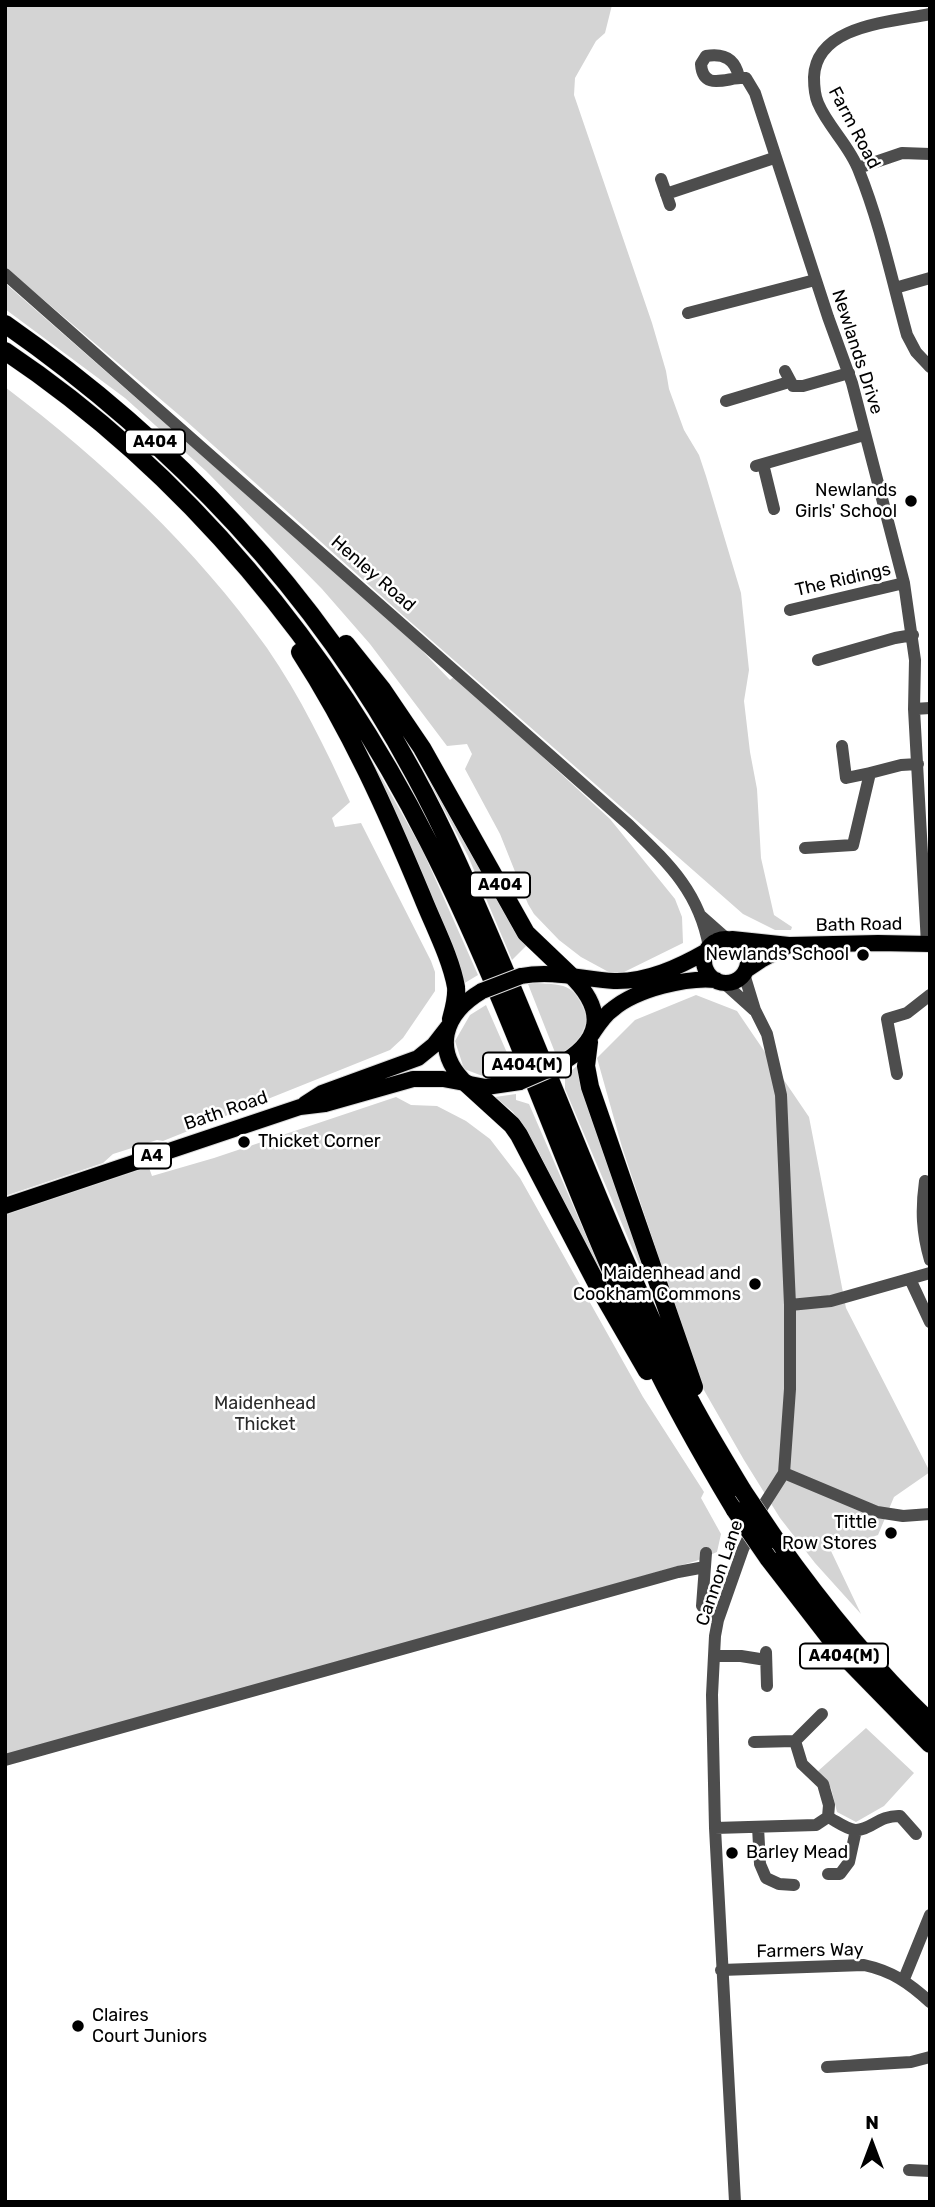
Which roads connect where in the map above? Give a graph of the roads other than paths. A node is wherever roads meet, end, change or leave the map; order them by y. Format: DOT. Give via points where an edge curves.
graph roads {
  1 [pos="930,14"];
  2 [pos="739,77"];
  3 [pos="930,155"];
  4 [pos="774,158"];
  5 [pos="859,168"];
  6 [pos="661,179"];
  7 [pos="5,274"];
  8 [pos="930,278"];
  9 [pos="815,280"];
  10 [pos="895,288"];
  11 [pos="688,313"];
  12 [pos="5,324"];
  13 [pos="5,351"];
  14 [pos="930,367"];
  15 [pos="849,373"];
  16 [pos="725,402"];
  17 [pos="864,435"];
  18 [pos="774,509"];
  19 [pos="246,568"];
  20 [pos="285,581"];
  21 [pos="904,583"];
  22 [pos="790,610"];
  23 [pos="913,635"];
  24 [pos="929,659"];
  25 [pos="818,660"];
  26 [pos="915,660"];
  27 [pos="930,708"];
  28 [pos="914,709"];
  29 [pos="842,746"];
  30 [pos="918,764"];
  31 [pos="870,773"];
  32 [pos="805,848"];
  33 [pos="701,915"];
  34 [pos="729,939"];
  35 [pos="929,944"];
  36 [pos="789,945"];
  37 [pos="708,949"];
  38 [pos="745,972"];
  39 [pos="569,975"];
  40 [pos="720,981"];
  41 [pos="930,995"];
  42 [pos="755,1010"];
  43 [pos="449,1023"];
  44 [pos="590,1038"];
  45 [pos="897,1073"];
  46 [pos="467,1084"];
  47 [pos="300,1107"];
  48 [pos="925,1181"];
  49 [pos="5,1206"];
  50 [pos="930,1260"];
  51 [pos="930,1273"];
  52 [pos="910,1279"];
  53 [pos="790,1305"];
  54 [pos="930,1322"];
  55 [pos="699,1433"];
  56 [pos="784,1473"];
  57 [pos="930,1514"];
  58 [pos="706,1553"];
  59 [pos="705,1567"];
  60 [pos="718,1620"];
  61 [pos="714,1656"];
  62 [pos="767,1686"];
  63 [pos="822,1714"];
  64 [pos="930,1722"];
  65 [pos="795,1741"];
  66 [pos="754,1742"];
  67 [pos="930,1744"];
  68 [pos="5,1760"];
  69 [pos="828,1817"];
  70 [pos="758,1827"];
  71 [pos="715,1828"];
  72 [pos="856,1830"];
  73 [pos="916,1834"];
  74 [pos="828,1874"];
  75 [pos="794,1885"];
  76 [pos="930,1914"];
  77 [pos="721,1970"];
  78 [pos="904,1979"];
  79 [pos="930,2002"];
  80 [pos="930,2057"];
  81 [pos="827,2067"];
  82 [pos="909,2170"];
  83 [pos="930,2171"];
  84 [pos="735,2202"];
  1 -- 5 [label="street, Farm Road" via="843,34 822,50 814,66 818,104"];
  2 -- 4 [label="street, Newlands Drive" via="746,78 755,93"];
  3 -- 5 [label="street" via="902,153"];
  4 -- 6 [label="street" via="668,199"];
  4 -- 9 [label="street, Newlands Drive"];
  5 -- 10 [label="street, Farm Road"];
  7 -- 33 [label="street, Henley Road" via="629,825 675,870"];
  8 -- 10 [label="street"];
  9 -- 11 [label="street"];
  9 -- 15 [label="street, Newlands Drive"];
  10 -- 14 [label="street, Farm Road" via="907,335"];
  12 -- 20 [label="highway, A404" via="163,449"];
  13 -- 19 [label="highway, A404" via="155,471"];
  15 -- 16 [label="street" via="805,392 787,376"];
  15 -- 17 [label="street, Newlands Drive"];
  17 -- 18 [label="street" via="759,465"];
  17 -- 21 [label="street, Newlands Drive"];
  19 -- 43 [label="highway, A404" via="338,715 386,809 451,969 456,995"];
  19 -- 55 [label="highway, A404(M)" via="349,703 426,837 628,1306"];
  20 -- 39 [label="highway, A404" via="332,627 382,689 455,803 526,933"];
  20 -- 55 [label="highway, A404(M)" via="376,709 440,824"];
  21 -- 22 [label="street, The Ridings"];
  21 -- 23 [label="street, Newlands Drive"];
  23 -- 25 [label="street"];
  23 -- 26 [label="street, Newlands Drive"];
  24 -- 26 [label="street"];
  26 -- 28 [label="street, Newlands Drive"];
  27 -- 28 [label="street"];
  28 -- 30 [label="street, Newlands Drive"];
  29 -- 31 [label="street" via="846,778"];
  30 -- 31 [label="street"];
  30 -- 35 [label="street, Newlands Drive"];
  31 -- 32 [label="street" via="853,845"];
  33 -- 34 [label="street, Henley Road"];
  33 -- 37 [label="street, Henley Road"];
  34 -- 36 [label="main road, Bath Road"];
  34 -- 37 [label="main road"];
  34 -- 38 [label="main road" via="747,953"];
  35 -- 36 [label="main road, Bath Road"];
  36 -- 38 [label="main road, Bath Road"];
  37 -- 39 [label="main road" via="678,967 635,979"];
  37 -- 40 [label="main road" via="706,970"];
  38 -- 40 [label="main road" via="735,981"];
  38 -- 42 [label="street, Cannon Lane"];
  39 -- 43 [label="main road, bridge" via="521,976 482,991"];
  39 -- 44 [label="main road" via="592,1004"];
  40 -- 42 [label="street, Cannon Lane"];
  40 -- 44 [label="main road" via="690,980 627,999 610,1011"];
  41 -- 45 [label="street" via="907,1013 887,1019"];
  42 -- 53 [label="street, Cannon Lane" via="767,1034 781,1095"];
  43 -- 46 [label="main road" via="445,1043 449,1060"];
  43 -- 47 [label="main road, Bath Road / A4" via="418,1058 322,1093"];
  44 -- 46 [label="main road, bridge" via="557,1066 520,1082 495,1087"];
  44 -- 55 [label="highway, A404(M)" via="586,1066 590,1087"];
  46 -- 47 [label="main road, Bath Road / A4" via="413,1079"];
  46 -- 55 [label="highway, A404(M)" via="519,1135 630,1344"];
  47 -- 49 [label="main road, Bath Road / A4"];
  48 -- 50 [label="street" via="921,1209"];
  51 -- 52 [label="street"];
  52 -- 53 [label="street" via="831,1301"];
  52 -- 54 [label="street"];
  53 -- 56 [label="street, Cannon Lane"];
  55 -- 64 [label="highway, A404(M), bridge" via="808,1585"];
  55 -- 67 [label="highway, A404(M), bridge" via="735,1510 768,1558 843,1655"];
  56 -- 57 [label="street" via="877,1512"];
  56 -- 60 [label="street, Cannon Lane" via="743,1549"];
  58 -- 59 [label="street"];
  59 -- 60 [label="street" via="702,1606"];
  59 -- 68 [label="street"];
  60 -- 61 [label="street, Cannon Lane"];
  61 -- 62 [label="street" via="766,1656"];
  61 -- 71 [label="street, Cannon Lane"];
  63 -- 65 [label="street"];
  65 -- 66 [label="street"];
  65 -- 69 [label="street" via="802,1764 823,1784"];
  69 -- 70 [label="street" via="816,1825"];
  69 -- 72 [label="street"];
  70 -- 71 [label="street"];
  70 -- 75 [label="street" via="760,1864 766,1878"];
  71 -- 77 [label="street, Cannon Lane"];
  72 -- 73 [label="street" via="888,1816 900,1816"];
  72 -- 74 [label="street" via="849,1861 840,1874"];
  76 -- 78 [label="street"];
  77 -- 78 [label="street, Farmers Way" via="864,1965"];
  77 -- 84 [label="street, Cannon Lane"];
  78 -- 79 [label="street, Farmers Way"];
  80 -- 81 [label="street"];
  82 -- 83 [label="street"];
}
